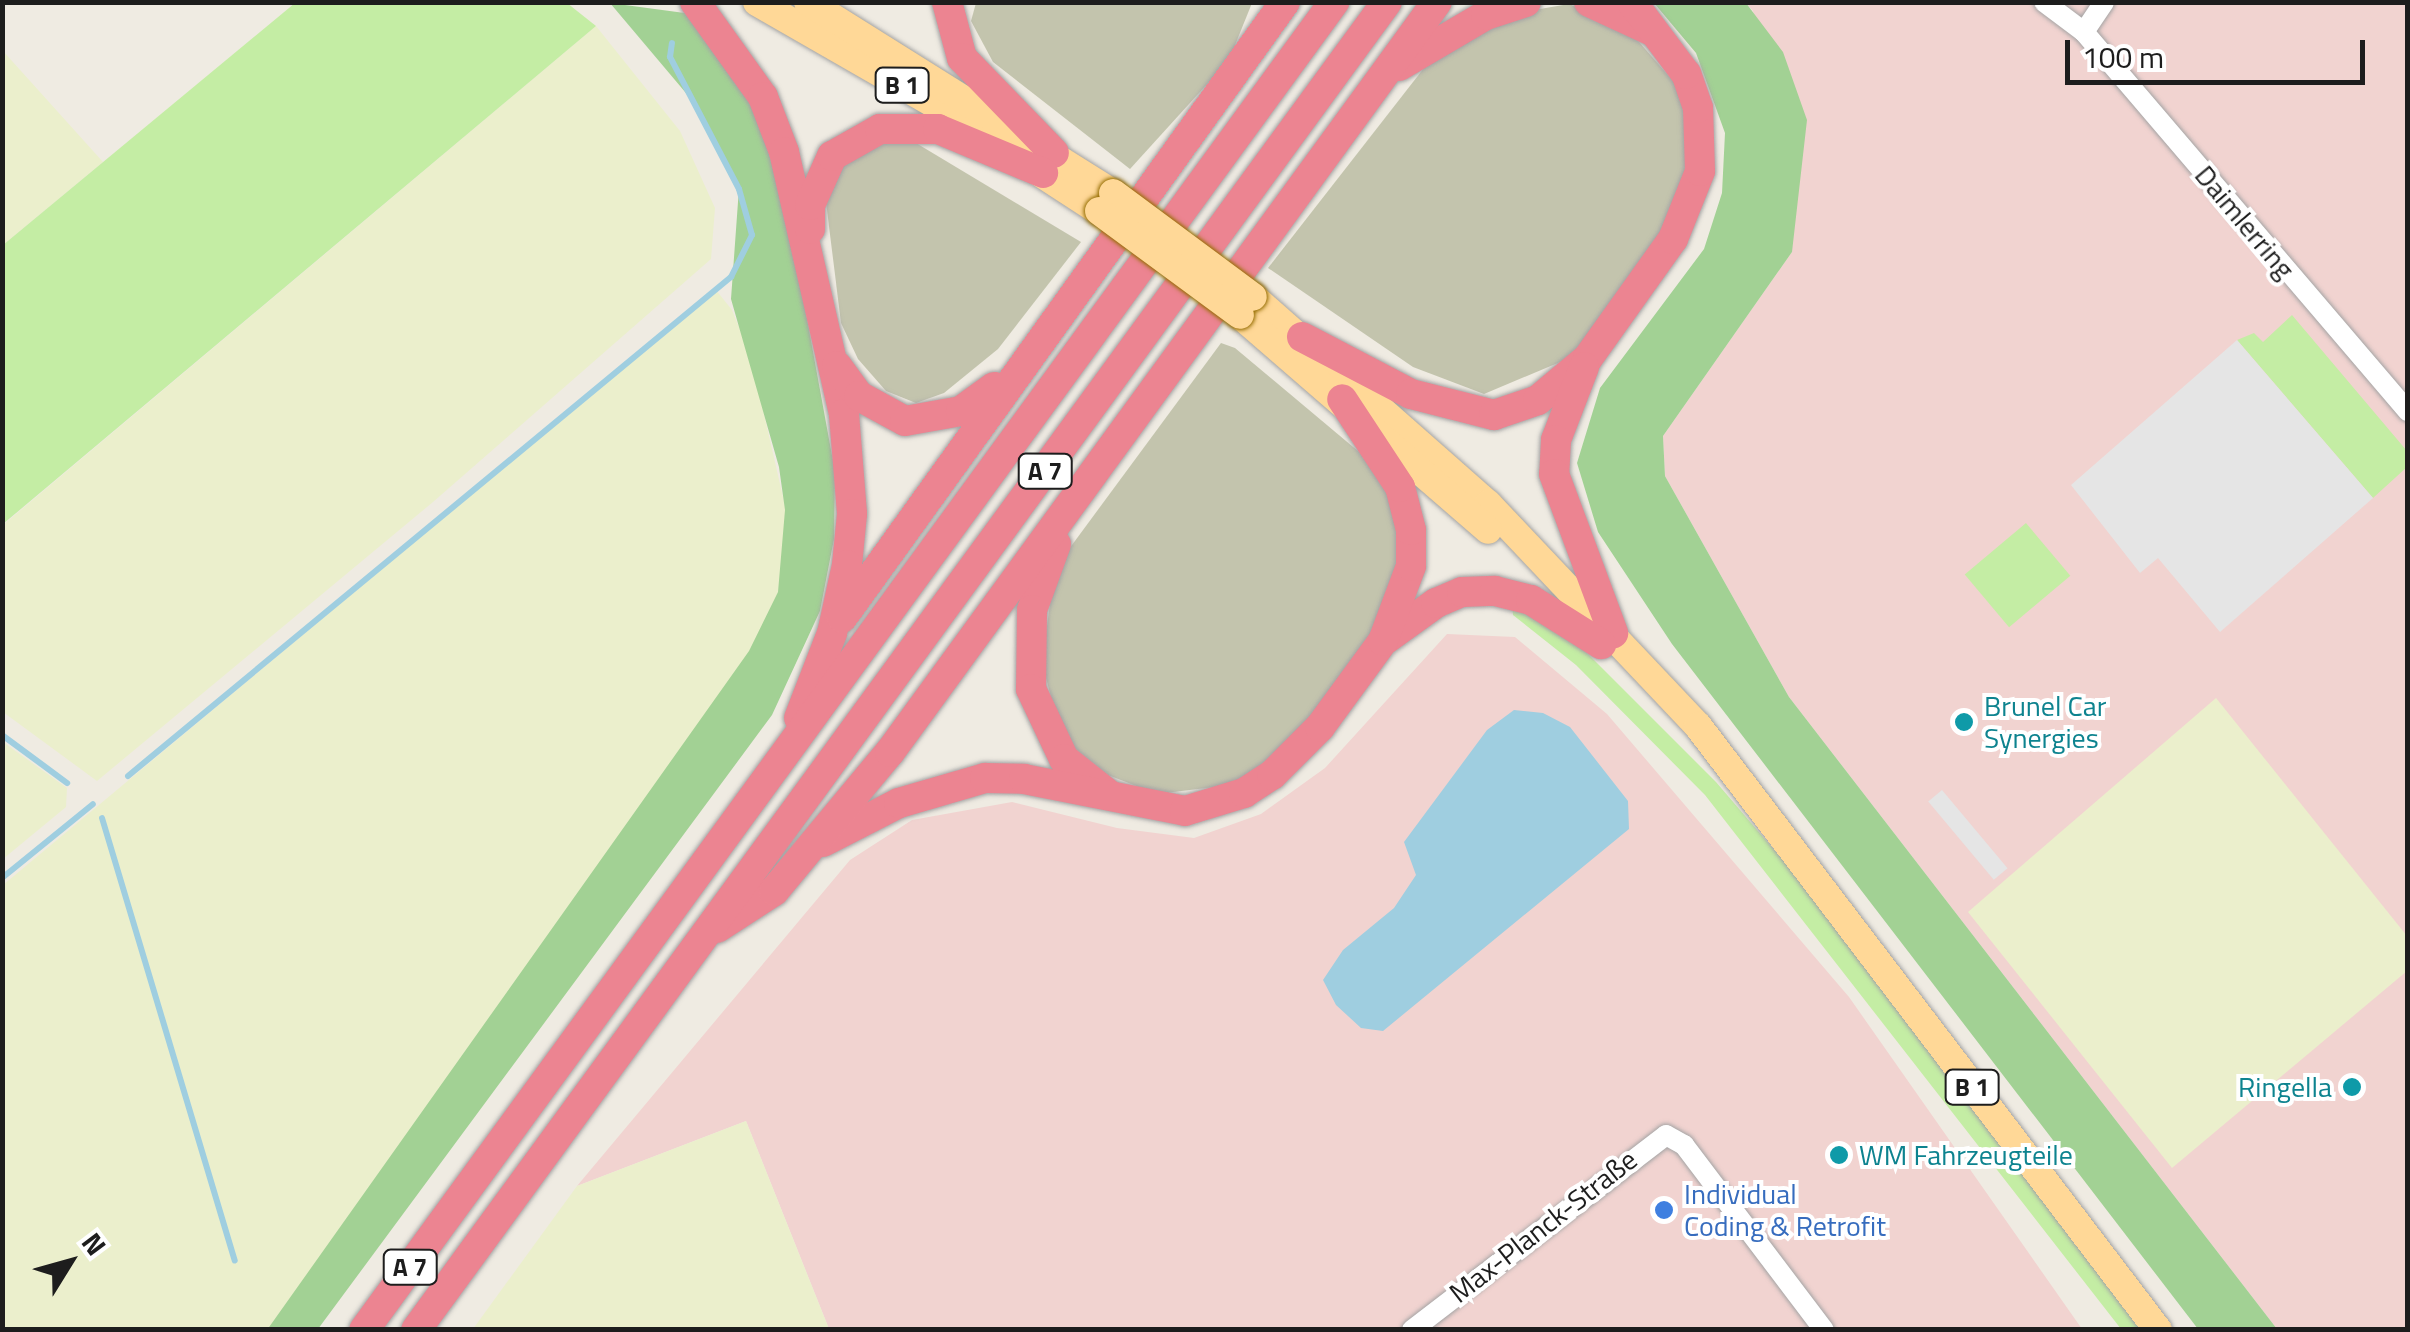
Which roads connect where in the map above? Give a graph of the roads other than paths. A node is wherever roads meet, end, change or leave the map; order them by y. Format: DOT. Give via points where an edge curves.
graph roads {
  1 [pos="696,2"];
  2 [pos="757,2"];
  3 [pos="808,2"];
  4 [pos="947,2"];
  5 [pos="1264,2"];
  6 [pos="1285,2"];
  7 [pos="1334,2"];
  8 [pos="1387,2"];
  9 [pos="1437,2"];
  10 [pos="1526,2"];
  11 [pos="1589,2"];
  12 [pos="1632,2"];
  13 [pos="2044,2"];
  14 [pos="2104,2"];
  15 [pos="2084,32"];
  16 [pos="1662,38"];
  17 [pos="1384,76"];
  18 [pos="1228,80"];
  19 [pos="1049,162"];
  20 [pos="809,252"];
  21 [pos="1246,306"];
  22 [pos="1302,337"];
  23 [pos="1588,358"];
  24 [pos="832,360"];
  25 [pos="1015,372"];
  26 [pos="1342,398"];
  27 [pos="2408,412"];
  28 [pos="1078,494"];
  29 [pos="832,633"];
  30 [pos="1607,638"];
  31 [pos="1383,641"];
  32 [pos="778,768"];
  33 [pos="1128,804"];
  34 [pos="816,845"];
  35 [pos="702,938"];
  36 [pos="364,1330"];
  37 [pos="416,1330"];
  38 [pos="1412,1330"];
  39 [pos="1824,1330"];
  40 [pos="2158,1330"];
  1 -- 20 [label="highway" via="763,97"];
  2 -- 19 [label="main road, B 1"];
  3 -- 19 [label="main road, B 1"];
  4 -- 19 [label="highway" via="962,58"];
  5 -- 18 [label="highway"];
  6 -- 18 [label="highway"];
  7 -- 32 [label="highway, A 7"];
  8 -- 35 [label="highway, A 7"];
  9 -- 17 [label="highway"];
  10 -- 17 [label="highway" via="1486,15"];
  11 -- 16 [label="highway"];
  12 -- 16 [label="highway"];
  13 -- 15 [label="street, Daimlerring"];
  14 -- 15 [label="street"];
  15 -- 27 [label="street, Daimlerring"];
  16 -- 23 [label="highway" via="1698,108 1700,171 1674,239"];
  17 -- 28 [label="highway"];
  18 -- 25 [label="highway"];
  19 -- 20 [label="highway" via="938,130 880,128 853,139 818,178"];
  19 -- 21 [label="main road, B 1, bridge"];
  20 -- 24 [label="highway"];
  21 -- 22 [label="main road, B 1"];
  21 -- 26 [label="main road, B 1"];
  22 -- 23 [label="highway" via="1412,394 1494,414 1538,400"];
  22 -- 30 [label="main road, B 1" via="1475,492"];
  23 -- 30 [label="highway" via="1556,440 1554,474"];
  24 -- 25 [label="highway" via="859,396 905,422 961,411"];
  24 -- 29 [label="highway" via="852,514"];
  25 -- 29 [label="highway"];
  26 -- 30 [label="main road, B 1"];
  26 -- 31 [label="highway" via="1400,488 1411,530 1411,566"];
  28 -- 33 [label="highway" via="1032,610 1031,689 1064,759"];
  28 -- 34 [label="highway"];
  29 -- 32 [label="highway"];
  30 -- 31 [label="highway" via="1495,590 1462,592 1436,603"];
  30 -- 40 [label="main road, B 1" via="1787,844"];
  31 -- 33 [label="highway" via="1298,752 1244,794 1184,811"];
  32 -- 36 [label="highway, A 7"];
  33 -- 34 [label="highway" via="1024,778 985,778 899,803"];
  34 -- 35 [label="highway" via="774,891"];
  35 -- 37 [label="highway, A 7"];
  38 -- 39 [label="street, Max-Planck-Straße" via="1666,1135 1684,1146"];
}
